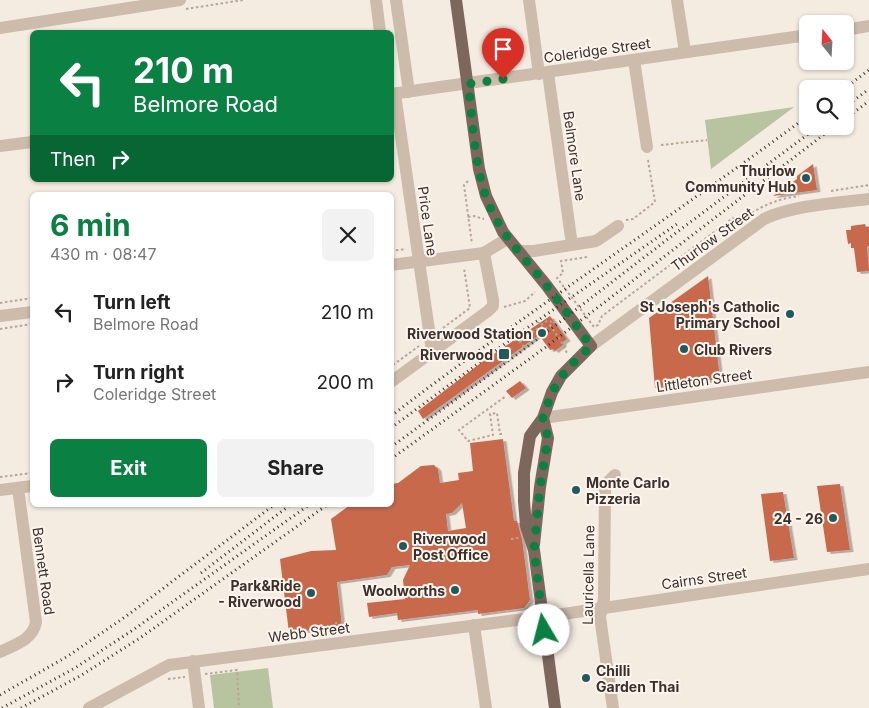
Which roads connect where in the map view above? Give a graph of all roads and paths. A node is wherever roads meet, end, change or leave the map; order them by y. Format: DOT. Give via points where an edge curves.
graph roads {
  1 [pos="180,0"];
  2 [pos="376,0"];
  3 [pos="396,0"];
  4 [pos="456,0"];
  5 [pos="529,0"];
  6 [pos="678,0"];
  7 [pos="869,26"];
  8 [pos="0,28"];
  9 [pos="854,28"];
  10 [pos="380,30"];
  11 [pos="799,36"];
  12 [pos="685,52"];
  13 [pos="634,60"];
  14 [pos="544,73"];
  15 [pos="468,84"];
  16 [pos="409,92"];
  17 [pos="394,94"];
  18 [pos="394,100"];
  19 [pos="707,140"];
  20 [pos="30,142"];
  21 [pos="0,146"];
  22 [pos="661,146"];
  23 [pos="648,153"];
  24 [pos="468,181"];
  25 [pos="869,198"];
  26 [pos="468,217"];
  27 [pos="484,220"];
  28 [pos="621,223"];
  29 [pos="508,239"];
  30 [pos="472,242"];
  31 [pos="572,244"];
  32 [pos="414,248"];
  33 [pos="394,251"];
  34 [pos="518,251"];
  35 [pos="484,252"];
  36 [pos="587,257"];
  37 [pos="419,262"];
  38 [pos="394,265"];
  39 [pos="456,269"];
  40 [pos="536,292"];
  41 [pos="30,298"];
  42 [pos="0,303"];
  43 [pos="493,306"];
  44 [pos="470,308"];
  45 [pos="30,312"];
  46 [pos="0,316"];
  47 [pos="538,322"];
  48 [pos="30,324"];
  49 [pos="550,325"];
  50 [pos="541,326"];
  51 [pos="594,327"];
  52 [pos="0,329"];
  53 [pos="545,331"];
  54 [pos="516,337"];
  55 [pos="520,342"];
  56 [pos="591,346"];
  57 [pos="524,347"];
  58 [pos="432,352"];
  59 [pos="567,354"];
  60 [pos="869,372"];
  61 [pos="394,380"];
  62 [pos="506,396"];
  63 [pos="543,418"];
  64 [pos="492,435"];
  65 [pos="30,473"];
  66 [pos="615,475"];
  67 [pos="0,478"];
  68 [pos="30,486"];
  69 [pos="18,488"];
  70 [pos="0,490"];
  71 [pos="519,538"];
  72 [pos="511,540"];
  73 [pos="534,550"];
  74 [pos="869,569"];
  75 [pos="602,608"];
  76 [pos="542,616"];
  77 [pos="336,622"];
  78 [pos="474,625"];
  79 [pos="337,630"];
  80 [pos="0,652"];
  81 [pos="193,661"];
  82 [pos="89,708"];
  83 [pos="199,708"];
  84 [pos="486,708"];
  85 [pos="555,708"];
  86 [pos="613,708"];
  1 -- 8 [label="street"];
  2 -- 10 [label="street"];
  3 -- 16 [label="street"];
  4 -- 15 [label="main road"];
  5 -- 14 [label="street, Belmore Lane"];
  6 -- 12 [label="street"];
  7 -- 9 [label="street"];
  11 -- 12 [label="street, Coleridge Street"];
  12 -- 13 [label="street, Coleridge Street"];
  13 -- 14 [label="street, Coleridge Street"];
  13 -- 23 [label="street"];
  14 -- 15 [label="street, Coleridge Street"];
  14 -- 31 [label="street, Belmore Lane"];
  15 -- 16 [label="street, Coleridge Street"];
  15 -- 29 [label="main road" via="482,183 494,216"];
  16 -- 17 [label="street, Coleridge Street"];
  18 -- 37 [label="street, Price Lane"];
  19 -- 22 [label="path"];
  20 -- 21 [label="street"];
  23 -- 28 [label="path" via="655,202 633,219"];
  24 -- 26 [label="path" via="464,185"];
  25 -- 56 [label="street, Thurlow Street" via="792,210 764,219"];
  26 -- 27 [label="path"];
  26 -- 30 [label="path"];
  28 -- 31 [label="street" via="596,241"];
  29 -- 34 [label="main road"];
  29 -- 35 [label="street"];
  31 -- 34 [label="street"];
  32 -- 33 [label="path"];
  34 -- 56 [label="main road"];
  35 -- 37 [label="street"];
  35 -- 43 [label="street"];
  36 -- 51 [label="path" via="561,261 563,273 557,278"];
  37 -- 38 [label="street"];
  37 -- 58 [label="street, Price Lane"];
  39 -- 44 [label="path" via="465,268"];
  40 -- 43 [label="path" via="525,301 504,307"];
  41 -- 42 [label="path"];
  43 -- 58 [label="street"];
  45 -- 46 [label="street"];
  47 -- 50 [label="path"];
  48 -- 52 [label="path"];
  49 -- 50 [label="path" via="555,322 547,321"];
  49 -- 55 [label="path" via="545,329 538,328"];
  49 -- 59 [label="path"];
  50 -- 53 [label="path"];
  54 -- 55 [label="path"];
  55 -- 57 [label="path"];
  56 -- 63 [label="main road" via="562,376 552,392"];
  58 -- 61 [label="street"];
  60 -- 63 [label="street, Littleton Street"];
  62 -- 64 [label="path" via="459,430 468,441"];
  63 -- 73 [label="main road" via="548,438"];
  63 -- 73 [label="main road" via="530,436 524,472 526,526"];
  64 -- 64 [label="path" via="490,414 497,413 501,434"];
  65 -- 67 [label="path"];
  66 -- 75 [label="street, Lauricella Lane" via="605,488"];
  68 -- 69 [label="street"];
  69 -- 70 [label="street"];
  69 -- 80 [label="street, Bennett Road" via="35,628 29,637"];
  71 -- 72 [label="path"];
  73 -- 76 [label="main road"];
  74 -- 75 [label="street, Cairns Street"];
  75 -- 76 [label="street, Cairns Street"];
  75 -- 86 [label="street, Lauricella Lane" via="600,617"];
  76 -- 78 [label="street, Webb Street"];
  76 -- 85 [label="main road"];
  77 -- 79 [label="path"];
  78 -- 81 [label="street, Webb Street"];
  78 -- 84 [label="street"];
  81 -- 82 [label="street, Webb Street" via="169,664"];
  81 -- 83 [label="street"];
}
